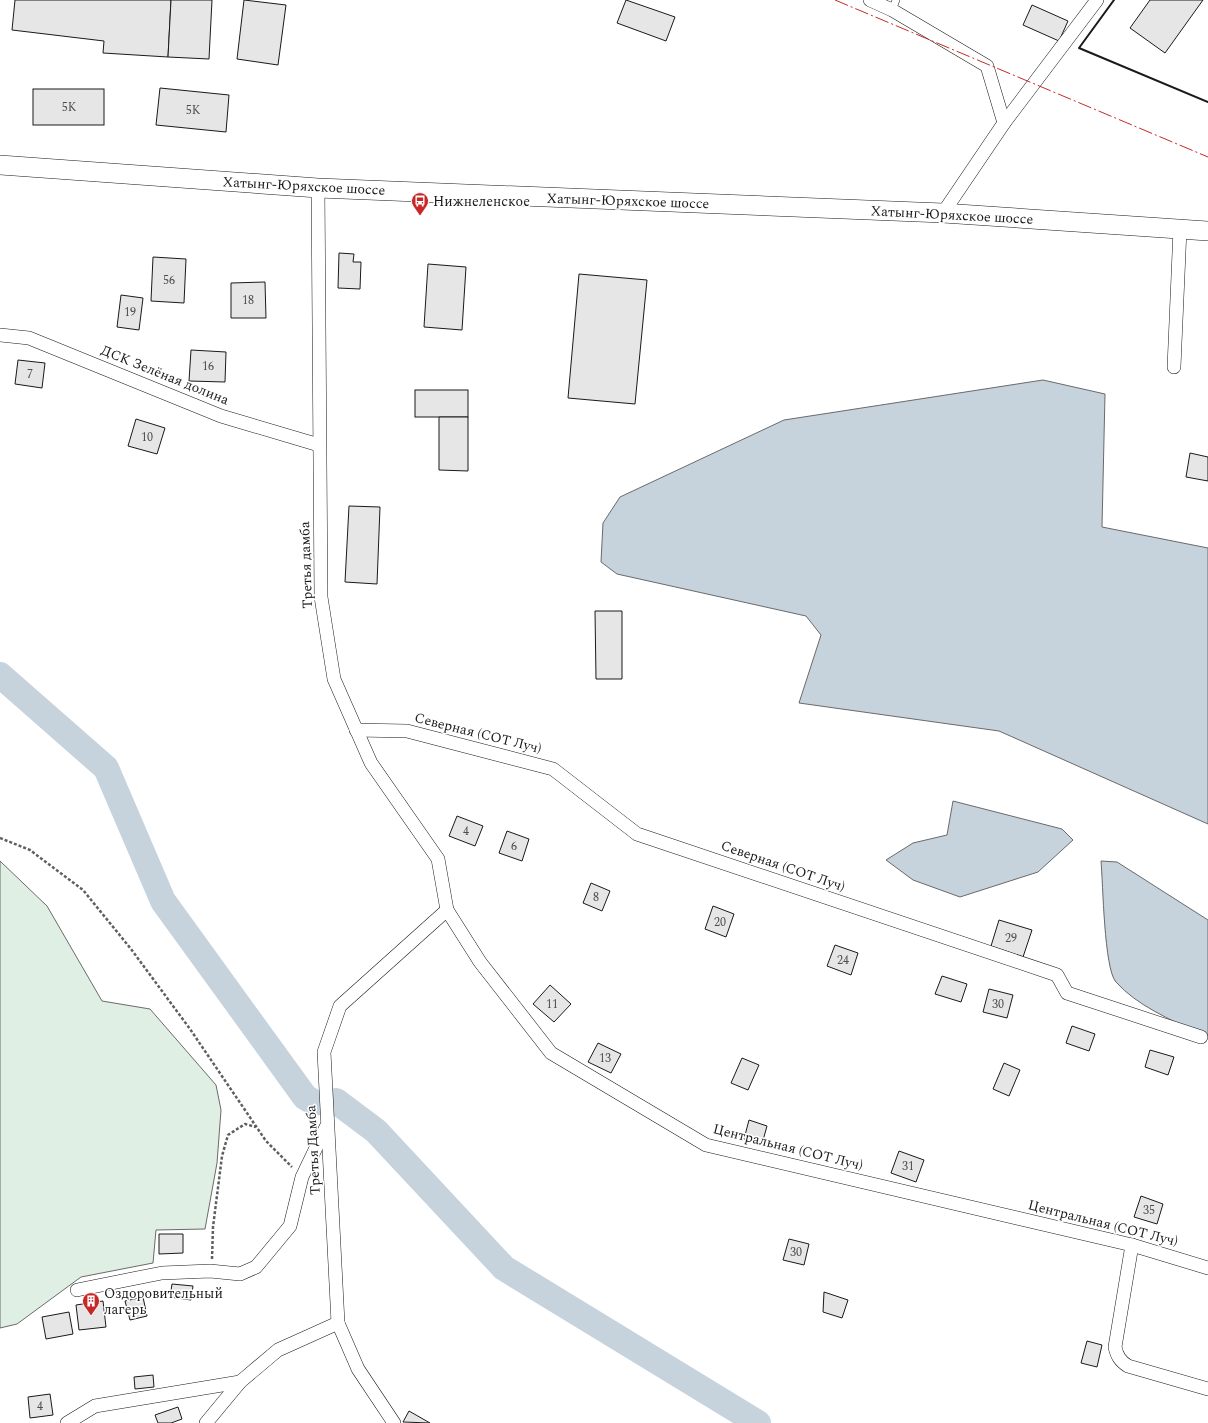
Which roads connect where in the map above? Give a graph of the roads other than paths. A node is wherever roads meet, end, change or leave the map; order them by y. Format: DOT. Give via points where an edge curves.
graph roads {
  1 [pos="870,0"];
  2 [pos="1097,0"];
  3 [pos="894,5"];
  4 [pos="1004,123"];
  5 [pos="0,165"];
  6 [pos="318,188"];
  7 [pos="944,213"];
  8 [pos="1180,229"];
  9 [pos="1208,230"];
  10 [pos="0,335"];
  11 [pos="1174,367"];
  12 [pos="319,445"];
  13 [pos="356,730"];
  14 [pos="447,910"];
  15 [pos="1201,1037"];
  16 [pos="327,1126"];
  17 [pos="1132,1245"];
  18 [pos="1208,1268"];
  19 [pos="77,1290"];
  20 [pos="338,1323"];
  21 [pos="240,1382"];
  22 [pos="1208,1390"];
  23 [pos="67,1423"];
  24 [pos="206,1423"];
  25 [pos="394,1423"];
  1 -- 3 [label="street"];
  2 -- 4 [label="street"];
  3 -- 4 [label="street" via="987,66"];
  4 -- 7 [label="street"];
  5 -- 6 [label="main road, Хатынг-Юряхское шоссе"];
  6 -- 7 [label="main road, Хатынг-Юряхское шоссе"];
  6 -- 12 [label="street, Третья дамба"];
  7 -- 8 [label="main road, Хатынг-Юряхское шоссе"];
  8 -- 9 [label="main road, Хатынг-Юряхское шоссе"];
  8 -- 11 [label="street"];
  10 -- 12 [label="street, ДСК Зелёная долина" via="29,338 221,416"];
  12 -- 13 [label="street, Третья дамба" via="320,597 334,679"];
  13 -- 14 [label="street, Третья дамба" via="371,763 438,859"];
  13 -- 15 [label="street, Северная (СОТ Луч)" via="407,731 553,769 637,834 1057,975 1067,994"];
  14 -- 16 [label="street, Третья Дамба" via="340,1006 324,1052"];
  14 -- 17 [label="street, Центральная (СОТ Луч)" via="480,962 551,1053 706,1145"];
  16 -- 19 [label="street" via="302,1177 290,1226 256,1267 240,1274 210,1271 162,1273"];
  16 -- 20 [label="street, Третья Дамба"];
  17 -- 18 [label="street, Центральная (СОТ Луч)"];
  17 -- 22 [label="street" via="1115,1347 1118,1356 1128,1366"];
  20 -- 21 [label="street" via="278,1350"];
  20 -- 25 [label="street, Третья Дамба" via="358,1369"];
  21 -- 23 [label="street" via="95,1406"];
  21 -- 24 [label="street"];
}
